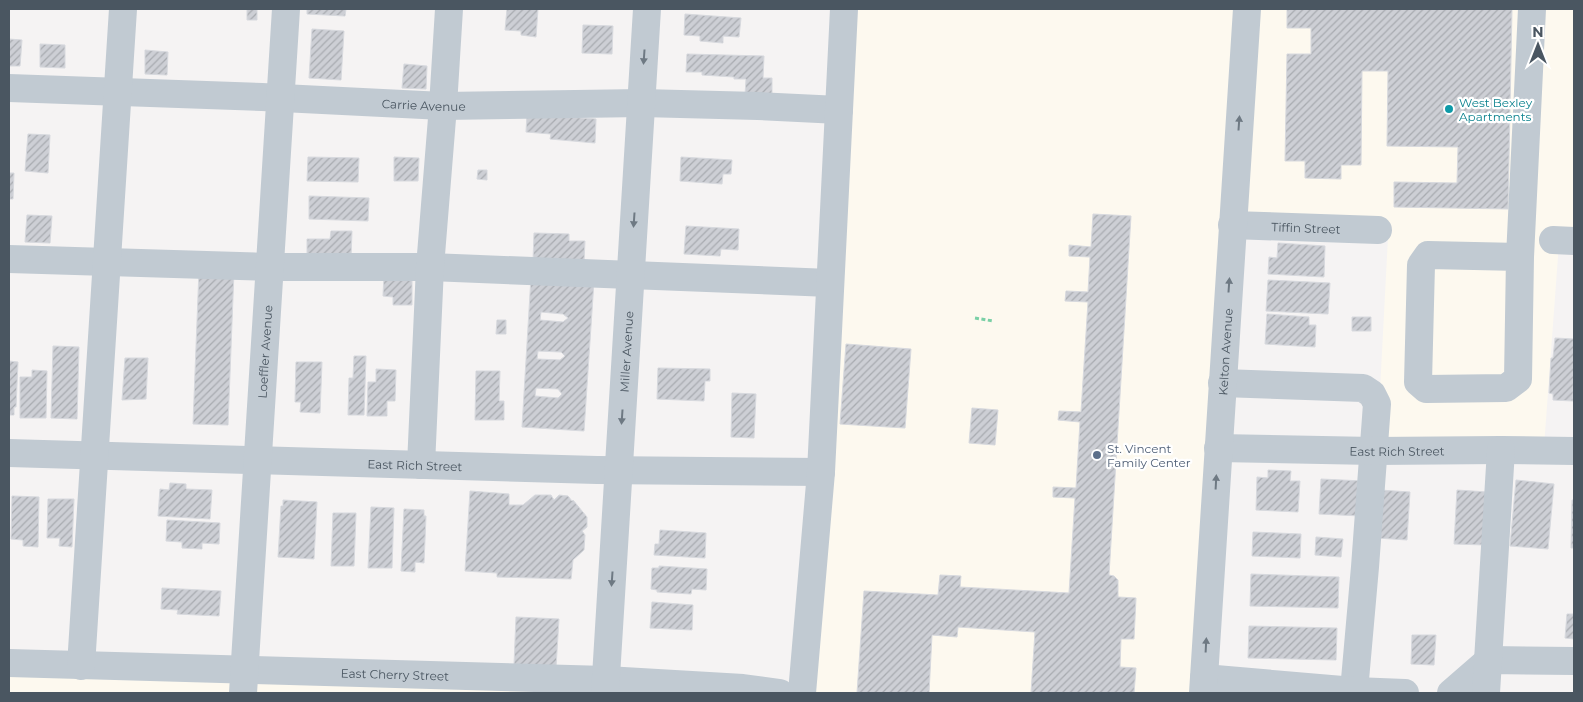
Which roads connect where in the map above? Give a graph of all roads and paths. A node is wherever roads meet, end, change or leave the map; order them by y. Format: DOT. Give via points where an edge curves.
graph roads {
  1 [pos="123,9"];
  2 [pos="286,9"];
  3 [pos="449,9"];
  4 [pos="648,9"];
  5 [pos="844,9"];
  6 [pos="1247,9"];
  7 [pos="1532,9"];
  8 [pos="9,88"];
  9 [pos="116,92"];
  10 [pos="281,98"];
  11 [pos="642,103"];
  12 [pos="443,106"];
  13 [pos="839,110"];
  14 [pos="1232,225"];
  15 [pos="1378,230"];
  16 [pos="1520,257"];
  17 [pos="9,259"];
  18 [pos="106,262"];
  19 [pos="270,267"];
  20 [pos="430,267"];
  21 [pos="631,275"];
  22 [pos="830,283"];
  23 [pos="975,318"];
  24 [pos="993,321"];
  25 [pos="1222,383"];
  26 [pos="1218,448"];
  27 [pos="1501,450"];
  28 [pos="1374,451"];
  29 [pos="1574,451"];
  30 [pos="9,453"];
  31 [pos="94,456"];
  32 [pos="258,460"];
  33 [pos="421,465"];
  34 [pos="619,470"];
  35 [pos="821,472"];
  36 [pos="1489,660"];
  37 [pos="1574,661"];
  38 [pos="9,663"];
  39 [pos="81,666"];
  40 [pos="243,682"];
  41 [pos="1204,686"];
  42 [pos="605,687"];
  43 [pos="662,688"];
  44 [pos="1354,691"];
  45 [pos="780,693"];
  46 [pos="802,693"];
  47 [pos="1405,693"];
  48 [pos="1451,693"];
  49 [pos="1486,693"];
  1 -- 9 [label="street"];
  2 -- 10 [label="street, Loeffler Avenue"];
  3 -- 12 [label="street"];
  4 -- 11 [label="street, Miller Avenue, one-way"];
  5 -- 13 [label="street"];
  14 -- 6 [label="street, Kelton Avenue, one-way"];
  7 -- 16 [label="street"];
  8 -- 9 [label="street, Carrie Avenue"];
  9 -- 10 [label="street, Carrie Avenue"];
  9 -- 18 [label="street"];
  10 -- 12 [label="street, Carrie Avenue"];
  10 -- 19 [label="street, Loeffler Avenue"];
  11 -- 12 [label="street, Carrie Avenue"];
  11 -- 13 [label="street, Carrie Avenue"];
  11 -- 21 [label="street, Miller Avenue, one-way"];
  12 -- 20 [label="street"];
  13 -- 22 [label="street"];
  14 -- 15 [label="street, Tiffin Street"];
  25 -- 14 [label="street, Kelton Avenue, one-way"];
  16 -- 16 [label="street" via="1518,379 1506,388 1426,389 1418,382 1421,265 1428,255"];
  17 -- 18 [label="street"];
  18 -- 19 [label="street"];
  18 -- 31 [label="street"];
  19 -- 20 [label="street"];
  19 -- 32 [label="street, Loeffler Avenue"];
  20 -- 21 [label="street"];
  20 -- 33 [label="street"];
  21 -- 22 [label="street"];
  21 -- 34 [label="street, Miller Avenue, one-way"];
  22 -- 35 [label="street"];
  23 -- 24 [label="path"];
  25 -- 26 [label="street, Kelton Avenue"];
  25 -- 28 [label="street" via="1363,388 1372,394 1377,404"];
  26 -- 28 [label="street, East Rich Street"];
  41 -- 26 [label="street, Kelton Avenue, one-way"];
  27 -- 28 [label="street, East Rich Street"];
  27 -- 29 [label="street, East Rich Street"];
  27 -- 36 [label="street"];
  28 -- 44 [label="street"];
  30 -- 31 [label="street, East Rich Street"];
  31 -- 32 [label="street, East Rich Street"];
  31 -- 39 [label="street"];
  32 -- 33 [label="street, East Rich Street"];
  32 -- 40 [label="street, Loeffler Avenue"];
  33 -- 34 [label="street, East Rich Street"];
  34 -- 35 [label="street, East Rich Street"];
  34 -- 42 [label="street, Miller Avenue, one-way"];
  35 -- 46 [label="street"];
  36 -- 37 [label="street"];
  36 -- 48 [label="street"];
  36 -- 49 [label="street"];
  38 -- 39 [label="street, East Cherry Street"];
  39 -- 40 [label="street, East Cherry Street"];
  40 -- 42 [label="street, East Cherry Street"];
  41 -- 44 [label="street"];
  42 -- 43 [label="street, East Cherry Street"];
  43 -- 45 [label="street, East Cherry Street" via="743,688"];
  44 -- 47 [label="street"];
}
